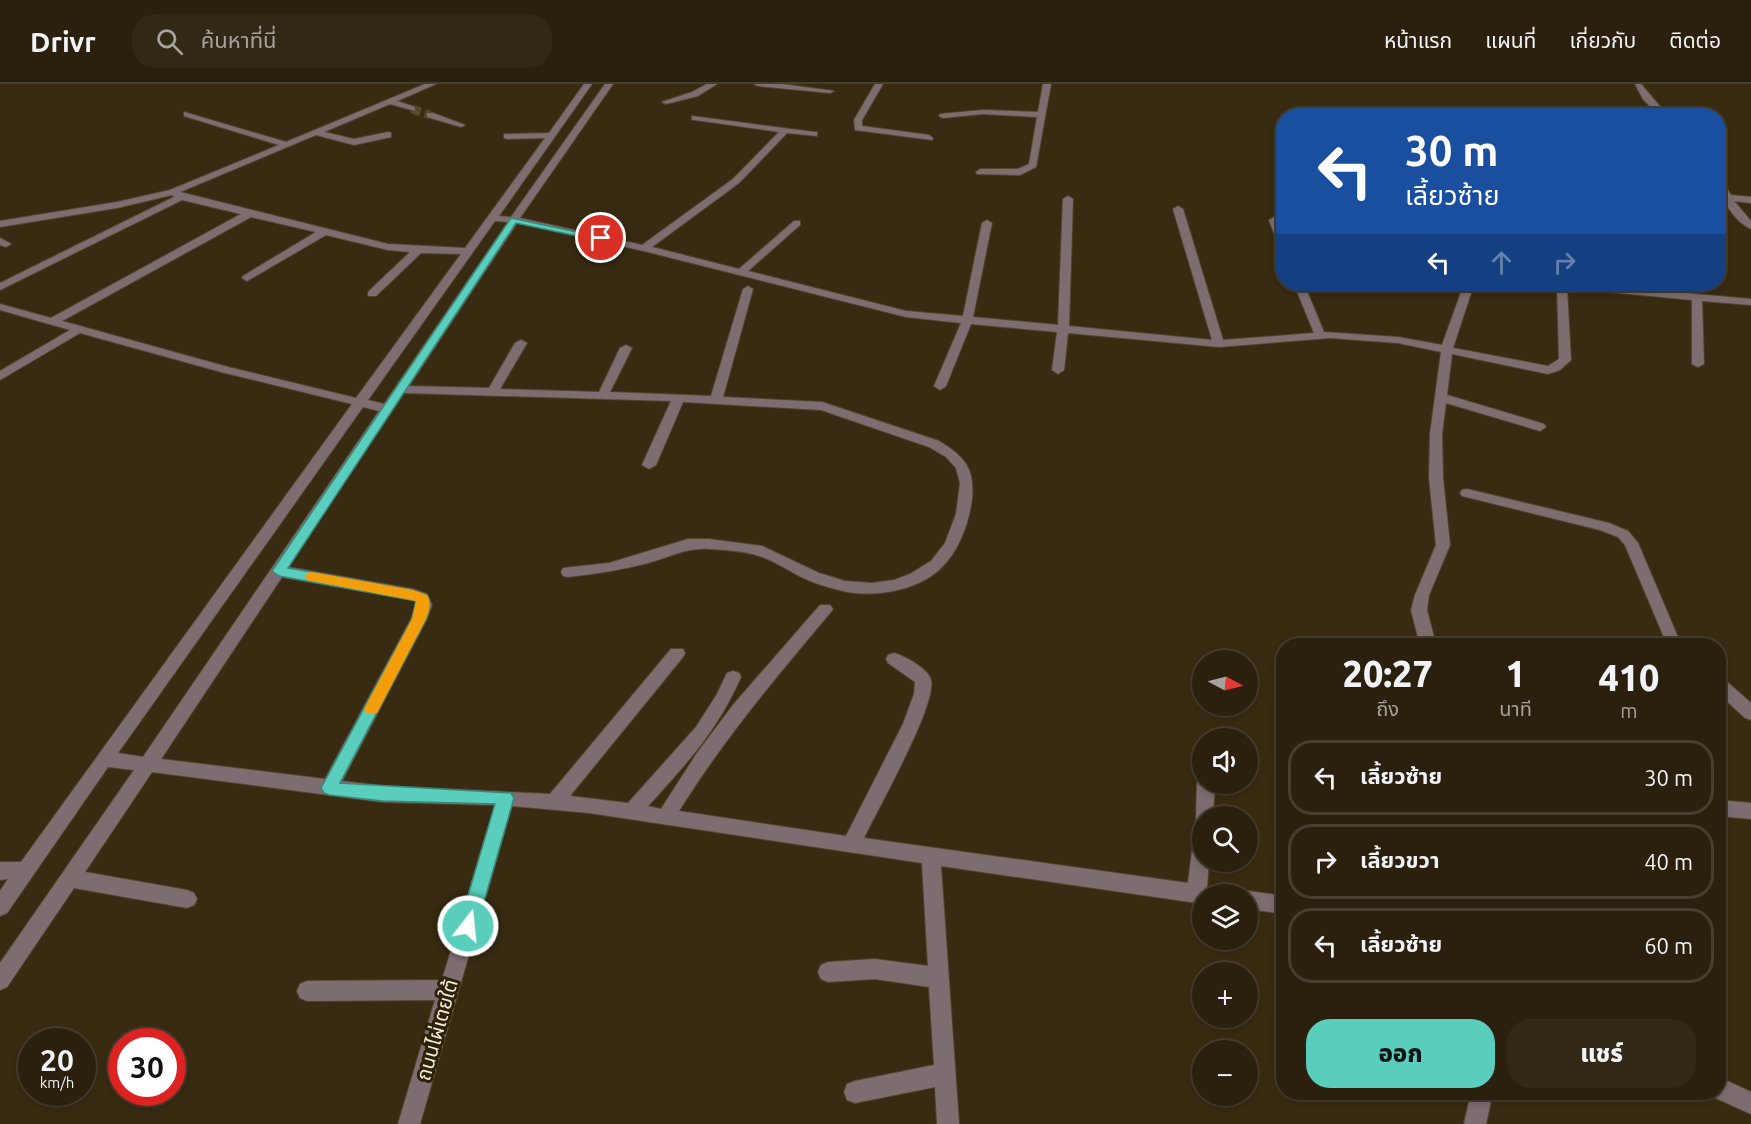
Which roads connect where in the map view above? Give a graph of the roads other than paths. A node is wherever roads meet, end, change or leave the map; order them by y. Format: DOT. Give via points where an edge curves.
graph roads {
  1 [pos="432,84"];
  2 [pos="588,84"];
  3 [pos="609,84"];
  4 [pos="713,84"];
  5 [pos="758,84"];
  6 [pos="879,84"];
  7 [pos="1047,84"];
  8 [pos="1638,85"];
  9 [pos="830,91"];
  10 [pos="388,101"];
  11 [pos="666,102"];
  12 [pos="1656,108"];
  13 [pos="412,109"];
  14 [pos="187,114"];
  15 [pos="430,115"];
  16 [pos="1043,115"];
  17 [pos="943,116"];
  18 [pos="695,118"];
  19 [pos="461,125"];
  20 [pos="785,130"];
  21 [pos="313,132"];
  22 [pos="814,134"];
  23 [pos="388,135"];
  24 [pos="550,135"];
  25 [pos="507,136"];
  26 [pos="929,138"];
  27 [pos="285,144"];
  28 [pos="980,172"];
  29 [pos="1726,194"];
  30 [pos="177,195"];
  31 [pos="1728,198"];
  32 [pos="1068,199"];
  33 [pos="1751,200"];
  34 [pos="1178,209"];
  35 [pos="252,213"];
  36 [pos="492,218"];
  37 [pos="514,220"];
  38 [pos="797,223"];
  39 [pos="987,223"];
  40 [pos="0,225"];
  41 [pos="1751,225"];
  42 [pos="325,231"];
  43 [pos="644,248"];
  44 [pos="418,250"];
  45 [pos="469,251"];
  46 [pos="740,273"];
  47 [pos="247,278"];
  48 [pos="0,287"];
  49 [pos="748,289"];
  50 [pos="1302,291"];
  51 [pos="1467,291"];
  52 [pos="1562,291"];
  53 [pos="1630,291"];
  54 [pos="372,294"];
  55 [pos="1697,298"];
  56 [pos="1751,302"];
  57 [pos="0,307"];
  58 [pos="53,321"];
  59 [pos="967,321"];
  60 [pos="1063,328"];
  61 [pos="79,329"];
  62 [pos="1320,335"];
  63 [pos="521,343"];
  64 [pos="1219,344"];
  65 [pos="626,348"];
  66 [pos="1447,348"];
  67 [pos="1698,364"];
  68 [pos="1058,370"];
  69 [pos="0,376"];
  70 [pos="940,386"];
  71 [pos="401,389"];
  72 [pos="493,392"];
  73 [pos="603,395"];
  74 [pos="1440,397"];
  75 [pos="679,398"];
  76 [pos="716,400"];
  77 [pos="359,404"];
  78 [pos="388,409"];
  79 [pos="1540,427"];
  80 [pos="649,465"];
  81 [pos="1467,494"];
  82 [pos="279,571"];
  83 [pos="568,572"];
  84 [pos="825,609"];
  85 [pos="1426,638"];
  86 [pos="1671,638"];
  87 [pos="677,653"];
  88 [pos="894,659"];
  89 [pos="733,677"];
  90 [pos="1726,690"];
  91 [pos="1751,713"];
  92 [pos="104,759"];
  93 [pos="148,765"];
  94 [pos="329,788"];
  95 [pos="506,798"];
  96 [pos="554,802"];
  97 [pos="1726,809"];
  98 [pos="632,811"];
  99 [pos="1751,811"];
  100 [pos="666,817"];
  101 [pos="851,845"];
  102 [pos="932,855"];
  103 [pos="26,870"];
  104 [pos="0,871"];
  105 [pos="69,878"];
  106 [pos="1192,893"];
  107 [pos="187,899"];
  108 [pos="1258,901"];
  109 [pos="1276,904"];
  110 [pos="0,906"];
  111 [pos="828,972"];
  112 [pos="939,978"];
  113 [pos="0,980"];
  114 [pos="449,990"];
  115 [pos="307,991"];
  116 [pos="945,1074"];
  117 [pos="1726,1091"];
  118 [pos="855,1092"];
  119 [pos="1480,1100"];
  120 [pos="1751,1103"];
  121 [pos="410,1124"];
  122 [pos="948,1124"];
  123 [pos="1475,1124"];
  1 -- 10 [label="street"];
  2 -- 24 [label="street"];
  3 -- 37 [label="street"];
  4 -- 11 [label="street"];
  5 -- 9 [label="street"];
  6 -- 26 [label="street" via="858,120 858,129"];
  7 -- 16 [label="street"];
  8 -- 12 [label="street"];
  10 -- 13 [label="street"];
  10 -- 21 [label="street"];
  14 -- 27 [label="street"];
  15 -- 19 [label="street"];
  16 -- 17 [label="street" via="972,112"];
  16 -- 28 [label="street" via="1033,165 1020,171"];
  18 -- 20 [label="street"];
  20 -- 22 [label="street"];
  20 -- 43 [label="street" via="736,181"];
  21 -- 23 [label="street" via="354,142"];
  21 -- 27 [label="street"];
  24 -- 25 [label="street"];
  24 -- 36 [label="street"];
  27 -- 30 [label="street"];
  29 -- 31 [label="street"];
  30 -- 35 [label="street"];
  30 -- 40 [label="street"];
  30 -- 48 [label="street"];
  31 -- 33 [label="street"];
  31 -- 41 [label="street"];
  32 -- 60 [label="street"];
  34 -- 64 [label="street"];
  35 -- 42 [label="street"];
  35 -- 58 [label="street"];
  36 -- 37 [label="street"];
  36 -- 45 [label="street"];
  37 -- 43 [label="street"];
  37 -- 71 [label="street"];
  38 -- 46 [label="street"];
  39 -- 59 [label="street"];
  42 -- 44 [label="street" via="388,247"];
  42 -- 47 [label="street"];
  43 -- 46 [label="street"];
  44 -- 45 [label="street"];
  44 -- 54 [label="street"];
  45 -- 77 [label="street"];
  46 -- 59 [label="street" via="881,309"];
  49 -- 76 [label="street"];
  50 -- 62 [label="street"];
  51 -- 66 [label="street"];
  52 -- 66 [label="street" via="1565,360 1556,368 1531,368"];
  53 -- 55 [label="street"];
  55 -- 56 [label="street"];
  55 -- 67 [label="street"];
  57 -- 58 [label="street"];
  58 -- 61 [label="street"];
  59 -- 60 [label="street"];
  59 -- 70 [label="street"];
  60 -- 64 [label="street"];
  60 -- 68 [label="street"];
  61 -- 69 [label="street"];
  61 -- 77 [label="street"];
  62 -- 64 [label="street"];
  62 -- 66 [label="street"];
  63 -- 72 [label="street"];
  65 -- 73 [label="street"];
  66 -- 74 [label="street"];
  71 -- 72 [label="street"];
  71 -- 78 [label="street"];
  72 -- 73 [label="street"];
  73 -- 75 [label="street"];
  74 -- 79 [label="street"];
  74 -- 85 [label="street" via="1436,478 1443,545 1419,610"];
  75 -- 76 [label="street"];
  75 -- 80 [label="street"];
  76 -- 83 [label="street" via="822,406 934,444 962,467 967,483 963,514 951,545 936,565 915,578 872,588 814,578 762,551 709,544 688,544 609,568"];
  77 -- 78 [label="street"];
  77 -- 92 [label="street"];
  78 -- 82 [label="street"];
  81 -- 86 [label="street" via="1604,526 1623,534"];
  82 -- 93 [label="street"];
  82 -- 94 [label="street" via="413,594 422,598 424,605"];
  84 -- 100 [label="street" via="739,710"];
  87 -- 96 [label="street"];
  88 -- 101 [label="street" via="923,680 922,694"];
  89 -- 98 [label="street" via="707,725"];
  90 -- 91 [label="street"];
  92 -- 93 [label="street"];
  92 -- 103 [label="street"];
  93 -- 94 [label="street"];
  93 -- 105 [label="street"];
  94 -- 95 [label="street" via="382,794"];
  95 -- 96 [label="street"];
  95 -- 114 [label="street, ถนนไผ่เตยใต้"];
  96 -- 98 [label="street"];
  97 -- 99 [label="street"];
  98 -- 100 [label="street"];
  100 -- 101 [label="street"];
  101 -- 102 [label="street"];
  102 -- 106 [label="street"];
  102 -- 112 [label="street"];
  103 -- 104 [label="street"];
  103 -- 110 [label="street"];
  105 -- 107 [label="street"];
  105 -- 113 [label="street"];
  108 -- 109 [label="street"];
  111 -- 112 [label="street" via="875,969"];
  112 -- 116 [label="street"];
  114 -- 115 [label="street"];
  114 -- 121 [label="street, ถนนไผ่เตยใต้"];
  116 -- 118 [label="street"];
  116 -- 122 [label="street"];
  117 -- 120 [label="street"];
  119 -- 123 [label="street"];
}
